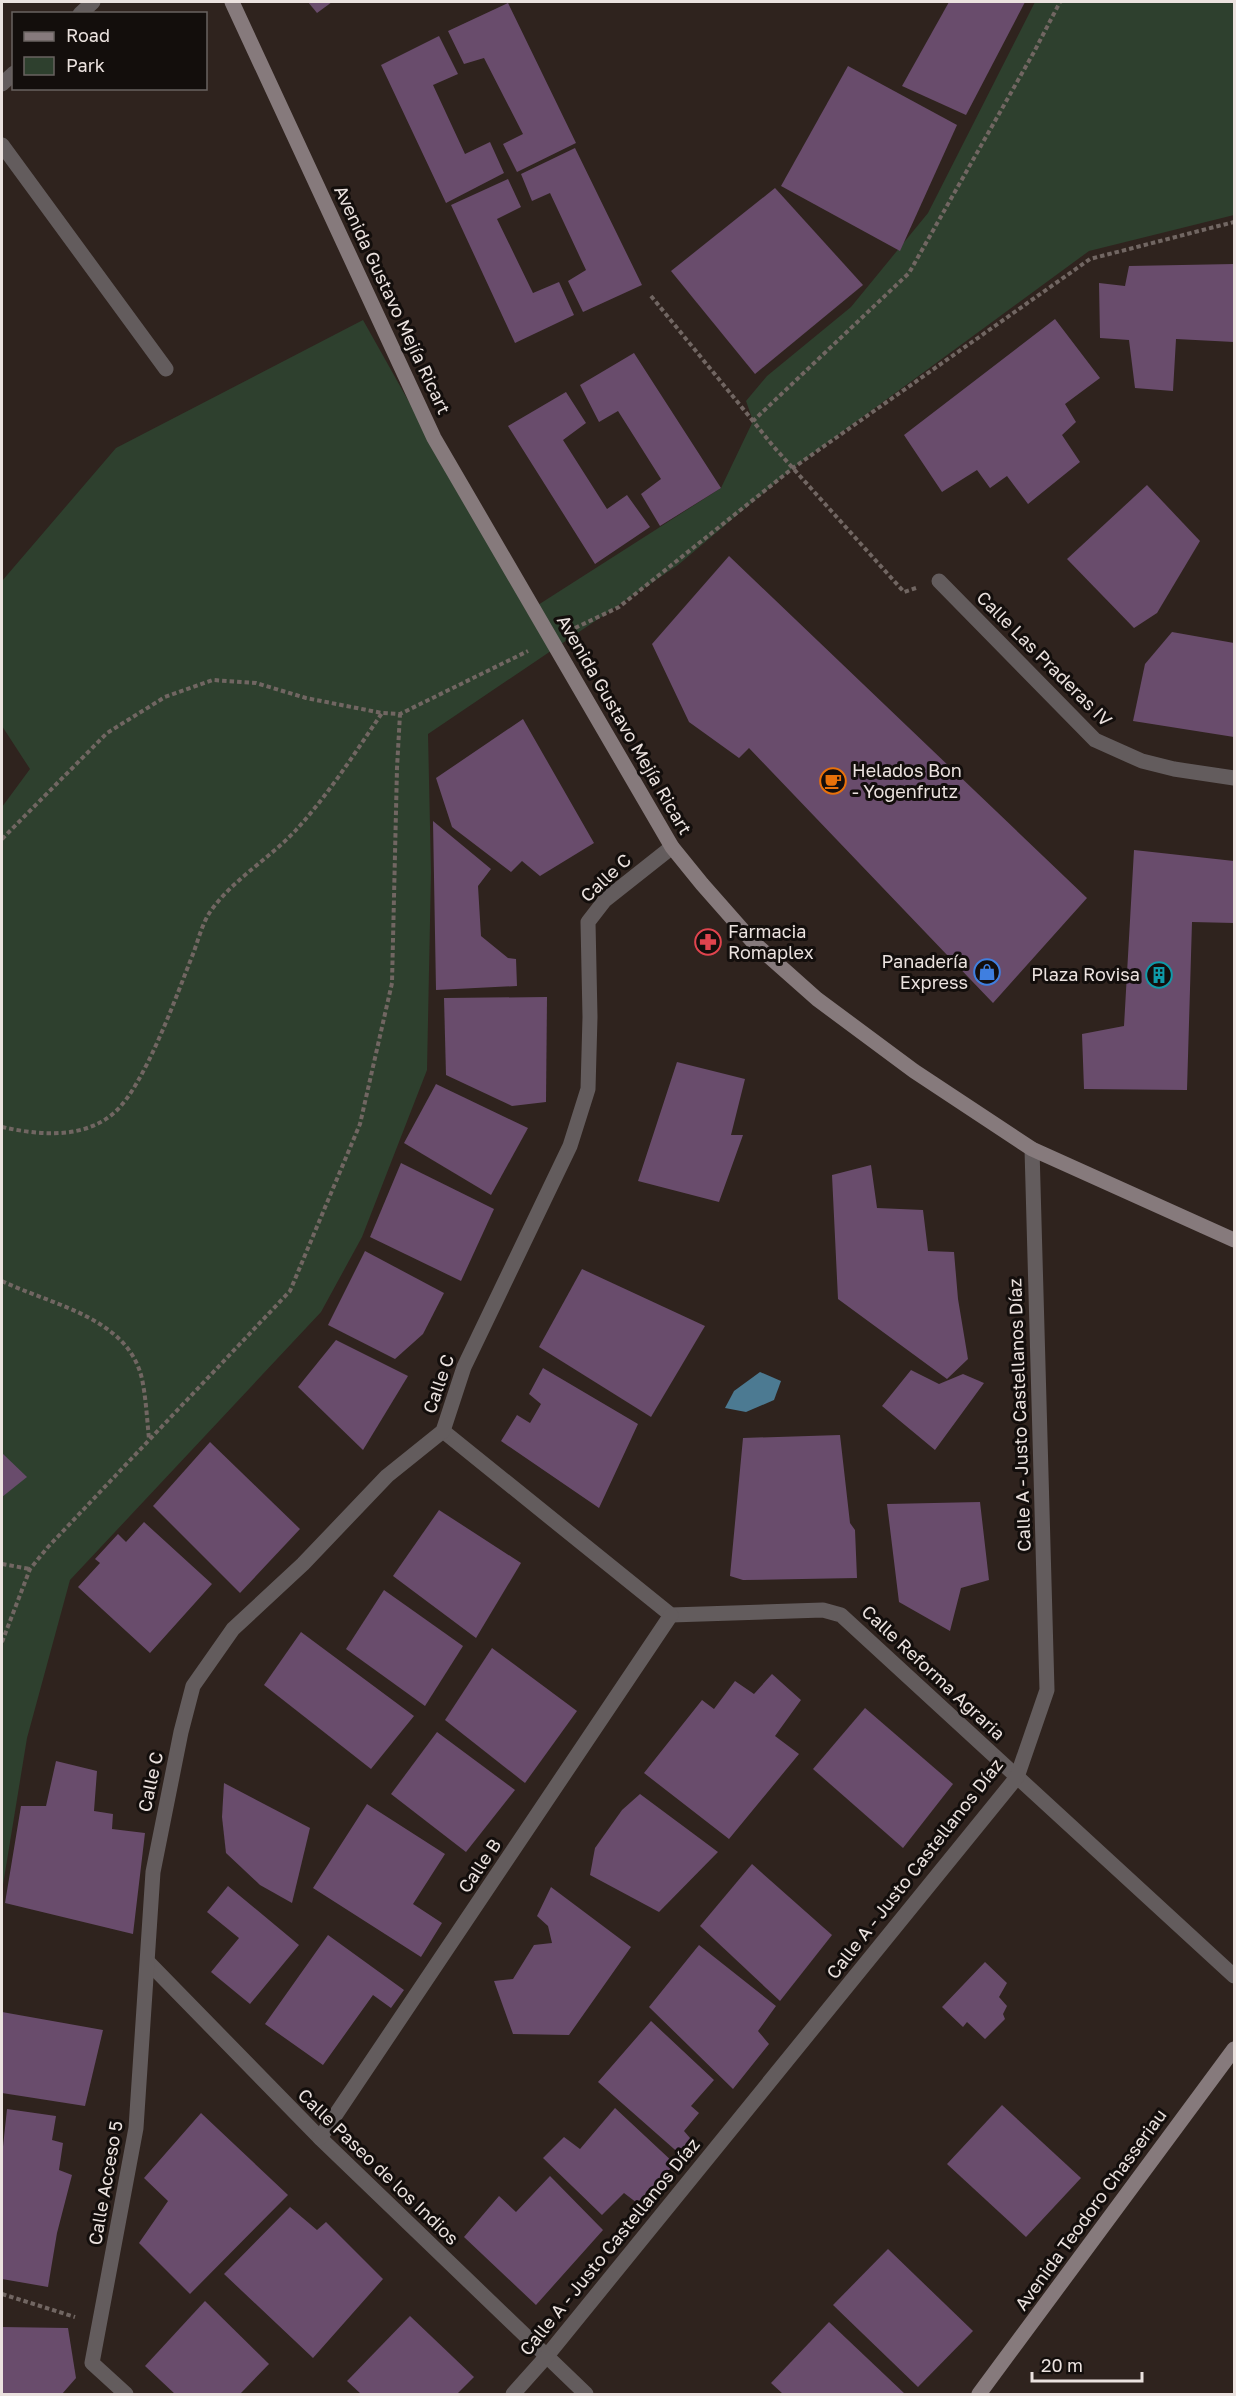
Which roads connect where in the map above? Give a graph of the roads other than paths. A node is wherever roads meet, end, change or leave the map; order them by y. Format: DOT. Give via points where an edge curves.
graph roads {
  1 [pos="232,2"];
  2 [pos="2,145"];
  3 [pos="166,369"];
  4 [pos="939,581"];
  5 [pos="1234,778"];
  6 [pos="672,847"];
  7 [pos="1032,1149"];
  8 [pos="1234,1240"];
  9 [pos="444,1431"];
  10 [pos="671,1615"];
  11 [pos="1017,1777"];
  12 [pos="148,1962"];
  13 [pos="1234,1976"];
  14 [pos="1234,2049"];
  15 [pos="320,2138"];
  16 [pos="546,2357"];
  17 [pos="126,2394"];
  18 [pos="513,2394"];
  19 [pos="586,2394"];
  20 [pos="979,2394"];
  1 -- 6 [label="street, Avenida Gustavo Mejía Ricart" via="434,438"];
  2 -- 3 [label="street"];
  4 -- 5 [label="street, Calle Las Praderas IV" via="1095,741 1142,761"];
  6 -- 7 [label="street, Avenida Gustavo Mejía Ricart" via="754,943 817,999 914,1071"];
  6 -- 9 [label="street, Calle C" via="605,900 588,921 588,1089 570,1146 464,1367"];
  7 -- 8 [label="street, Avenida Gustavo Mejía Ricart"];
  7 -- 11 [label="street, Calle A - Justo Castellanos Díaz" via="1047,1690"];
  9 -- 10 [label="street"];
  9 -- 12 [label="street, Calle C" via="387,1476 303,1564 232,1629 193,1686 153,1872"];
  10 -- 11 [label="street, Calle Reforma Agraria" via="823,1610 841,1615"];
  10 -- 15 [label="street, Calle B"];
  11 -- 13 [label="street, Calle Reforma Agraria"];
  11 -- 16 [label="street, Calle A - Justo Castellanos Díaz"];
  12 -- 15 [label="street, Calle Paseo de los Indios"];
  12 -- 17 [label="street, Calle Acceso 5" via="136,2128 92,2363"];
  14 -- 20 [label="street, Avenida Teodoro Chasseriau"];
  15 -- 16 [label="street, Calle Paseo de los Indios"];
  16 -- 18 [label="street, Calle A - Justo Castellanos Díaz"];
  16 -- 19 [label="street, Calle Paseo de los Indios"];
}
